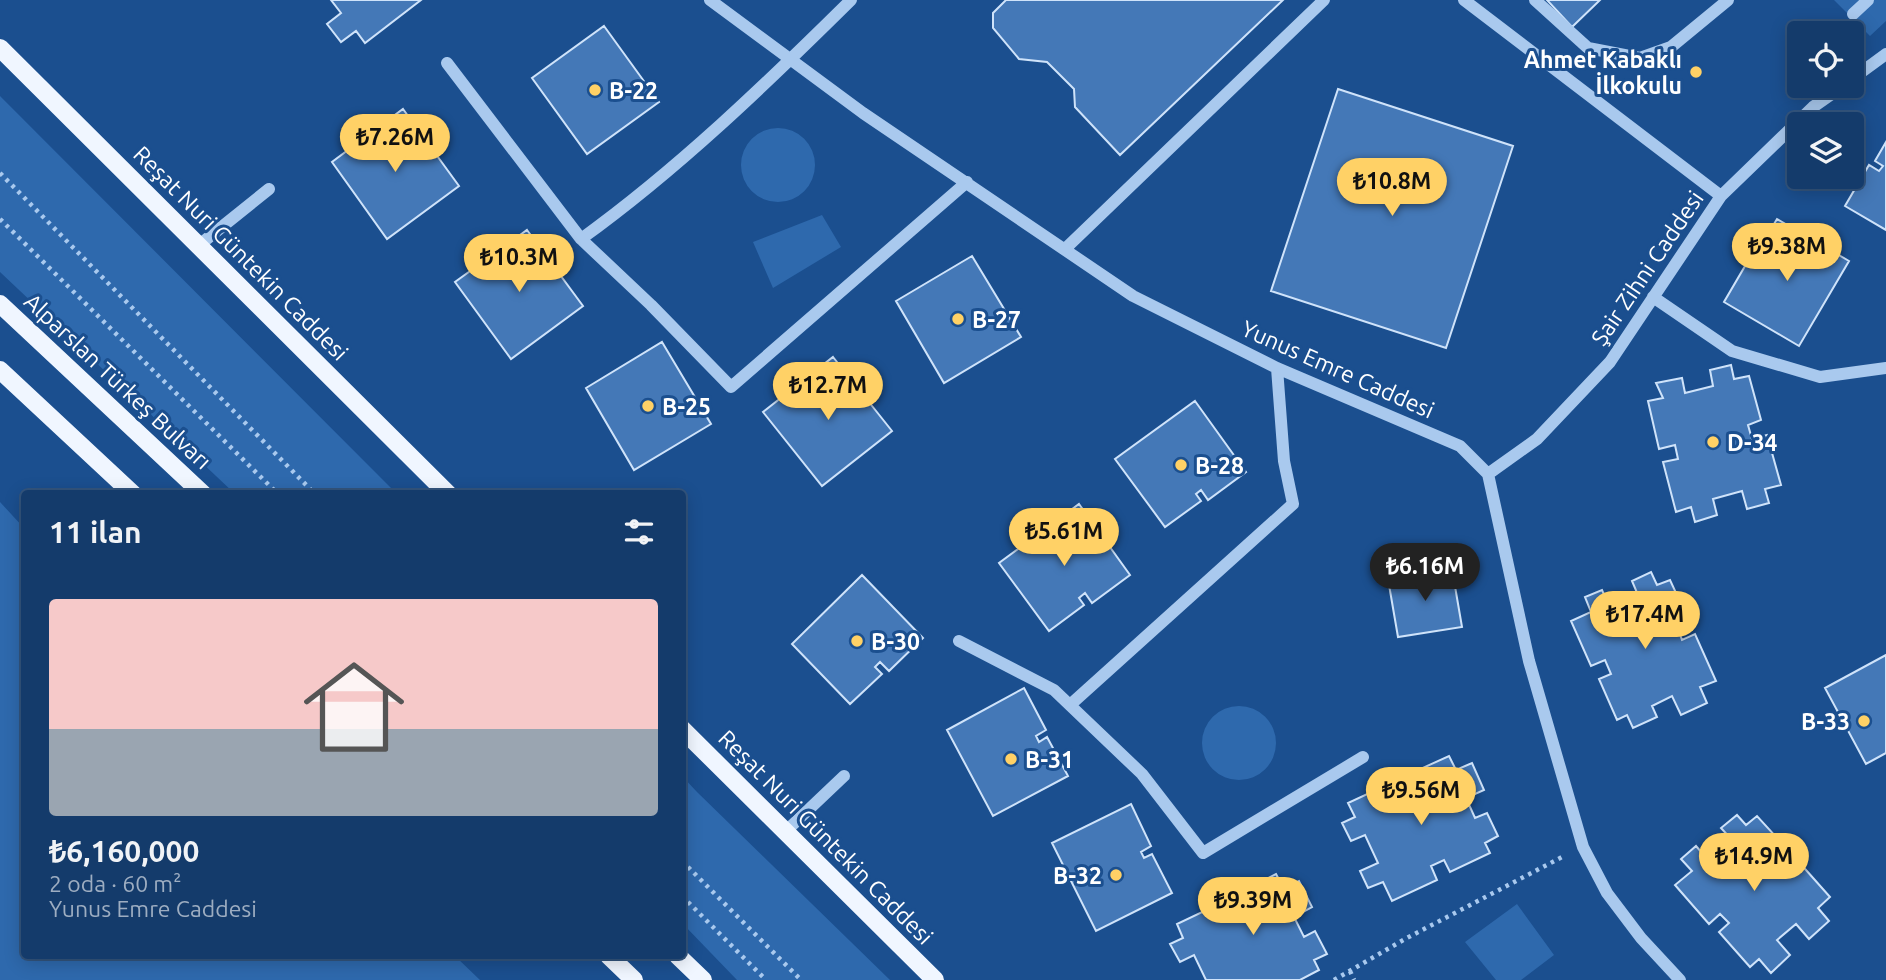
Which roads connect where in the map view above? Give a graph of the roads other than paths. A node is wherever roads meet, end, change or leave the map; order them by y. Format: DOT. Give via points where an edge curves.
graph roads {
  1 [pos="709,0"];
  2 [pos="851,0"];
  3 [pos="1324,0"];
  4 [pos="1464,0"];
  5 [pos="1535,0"];
  6 [pos="1728,0"];
  7 [pos="1868,0"];
  8 [pos="1853,14"];
  9 [pos="0,48"];
  10 [pos="1886,54"];
  11 [pos="792,58"];
  12 [pos="447,63"];
  13 [pos="1864,70"];
  14 [pos="1826,98"];
  15 [pos="967,182"];
  16 [pos="269,189"];
  17 [pos="1721,196"];
  18 [pos="581,239"];
  19 [pos="198,246"];
  20 [pos="1066,248"];
  21 [pos="1653,297"];
  22 [pos="0,303"];
  23 [pos="1277,368"];
  24 [pos="1886,368"];
  25 [pos="0,370"];
  26 [pos="1488,474"];
  27 [pos="129,490"];
  28 [pos="198,490"];
  29 [pos="444,490"];
  30 [pos="959,641"];
  31 [pos="1070,705"];
  32 [pos="686,733"];
  33 [pos="1363,757"];
  34 [pos="844,776"];
  35 [pos="785,832"];
  36 [pos="612,959"];
  37 [pos="681,959"];
  38 [pos="634,980"];
  39 [pos="703,980"];
  40 [pos="935,980"];
  41 [pos="1680,980"];
  1 -- 11 [label="street, Yunus Emre Caddesi"];
  2 -- 11 [label="street"];
  3 -- 20 [label="street"];
  4 -- 17 [label="street"];
  5 -- 6 [label="street" via="1588,48 1640,58 1671,47"];
  7 -- 8 [label="street"];
  9 -- 19 [label="main road, Reşat Nuri Güntekin Caddesi"];
  10 -- 13 [label="street"];
  11 -- 15 [label="street, Yunus Emre Caddesi" via="863,113"];
  11 -- 18 [label="street" via="628,205"];
  12 -- 18 [label="street"];
  14 -- 17 [label="street, Şair Zihni Caddesi"];
  15 -- 18 [label="street" via="731,387"];
  15 -- 20 [label="street, Yunus Emre Caddesi"];
  16 -- 19 [label="street"];
  17 -- 21 [label="street, Şair Zihni Caddesi"];
  19 -- 29 [label="main road, Reşat Nuri Güntekin Caddesi"];
  20 -- 23 [label="street, Yunus Emre Caddesi" via="1133,296"];
  21 -- 24 [label="street" via="1732,351 1820,377"];
  21 -- 26 [label="street, Şair Zihni Caddesi" via="1610,362 1537,439"];
  22 -- 28 [label="main road, Alparslan Türkeş Bulvarı"];
  23 -- 26 [label="street, Yunus Emre Caddesi" via="1460,446"];
  23 -- 31 [label="street" via="1284,461 1293,504"];
  25 -- 27 [label="main road"];
  26 -- 41 [label="street" via="1529,661 1583,846 1607,893"];
  30 -- 31 [label="street" via="1054,690"];
  31 -- 33 [label="street" via="1142,774 1203,853"];
  32 -- 35 [label="main road, Reşat Nuri Güntekin Caddesi"];
  34 -- 35 [label="street"];
  35 -- 40 [label="main road, Reşat Nuri Güntekin Caddesi"];
  36 -- 38 [label="main road"];
  37 -- 39 [label="main road"];
}
